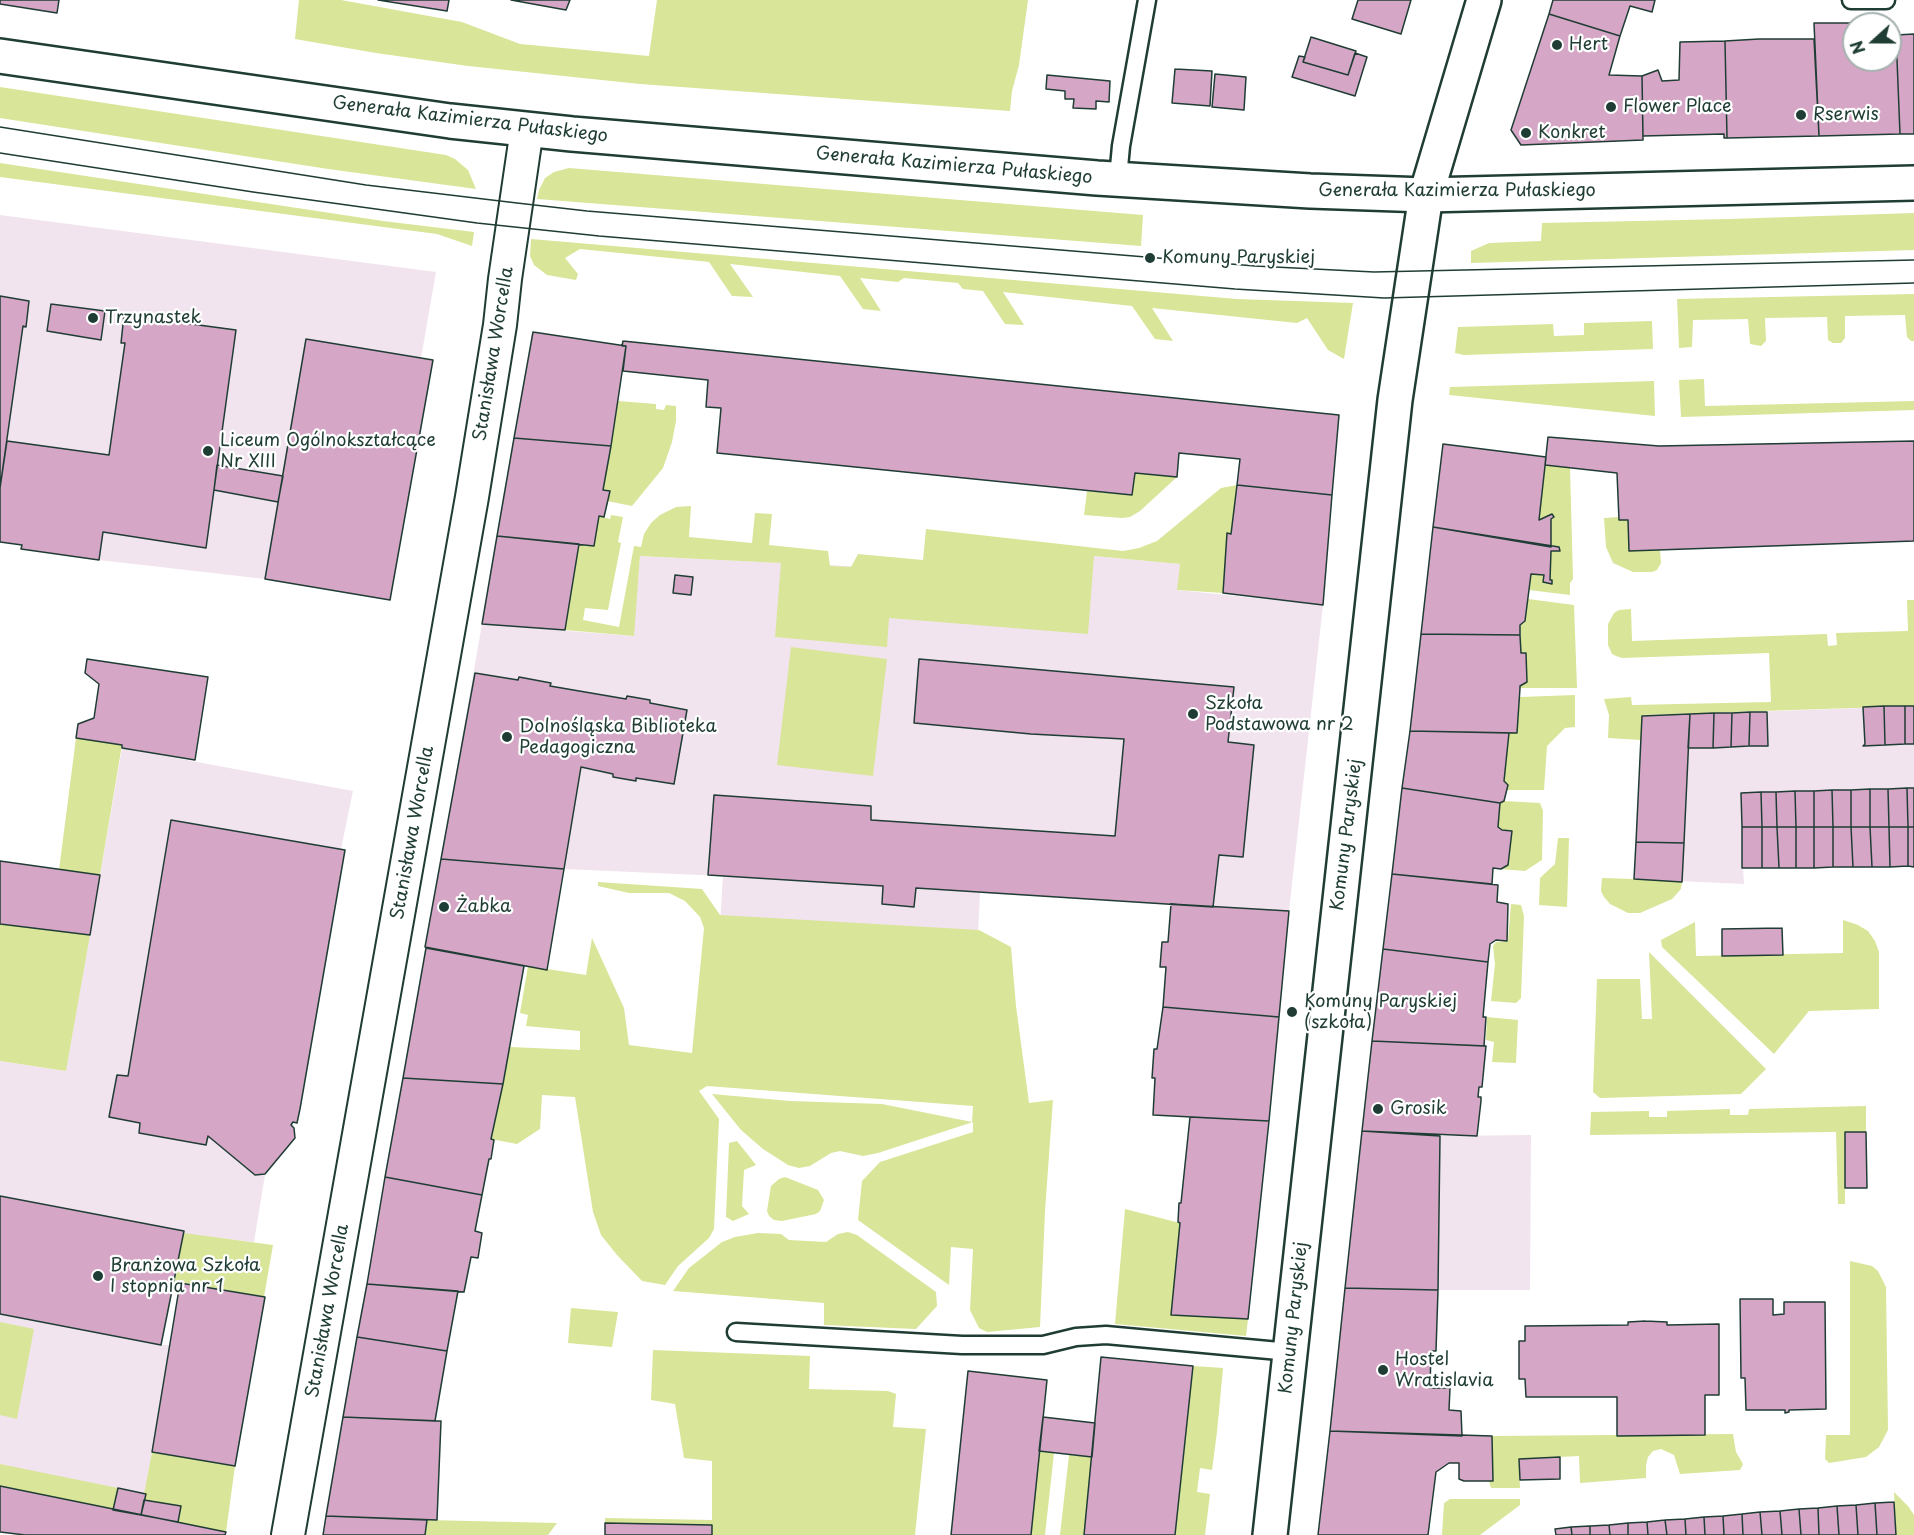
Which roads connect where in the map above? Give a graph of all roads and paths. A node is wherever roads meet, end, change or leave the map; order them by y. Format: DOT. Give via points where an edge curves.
graph roads {
  1 [pos="1147,0"];
  2 [pos="1484,0"];
  3 [pos="1851,0"];
  4 [pos="1887,0"];
  5 [pos="0,56"];
  6 [pos="527,129"];
  7 [pos="1118,178"];
  8 [pos="1914,183"];
  9 [pos="1426,195"];
  10 [pos="736,1332"];
  11 [pos="1290,1352"];
  12 [pos="288,1535"];
  13 [pos="1270,1535"];
  1 -- 7 [label="lane" via="1120,147"];
  2 -- 9 [label="main road, Komuny Paryskiej"];
  3 -- 4 [label="lane"];
  5 -- 6 [label="main road, Generała Kazimierza Pułaskiego"];
  6 -- 7 [label="main road, Generała Kazimierza Pułaskiego"];
  6 -- 12 [label="street, Stanisława Worcella" via="472,497"];
  7 -- 9 [label="main road, Generała Kazimierza Pułaskiego"];
  8 -- 9 [label="main road, Generała Kazimierza Pułaskiego"];
  9 -- 11 [label="main road, Komuny Paryskiej" via="1395,400"];
  10 -- 11 [label="lane" via="974,1345 1044,1345 1076,1336 1106,1335"];
  11 -- 13 [label="main road, Komuny Paryskiej"];
}
